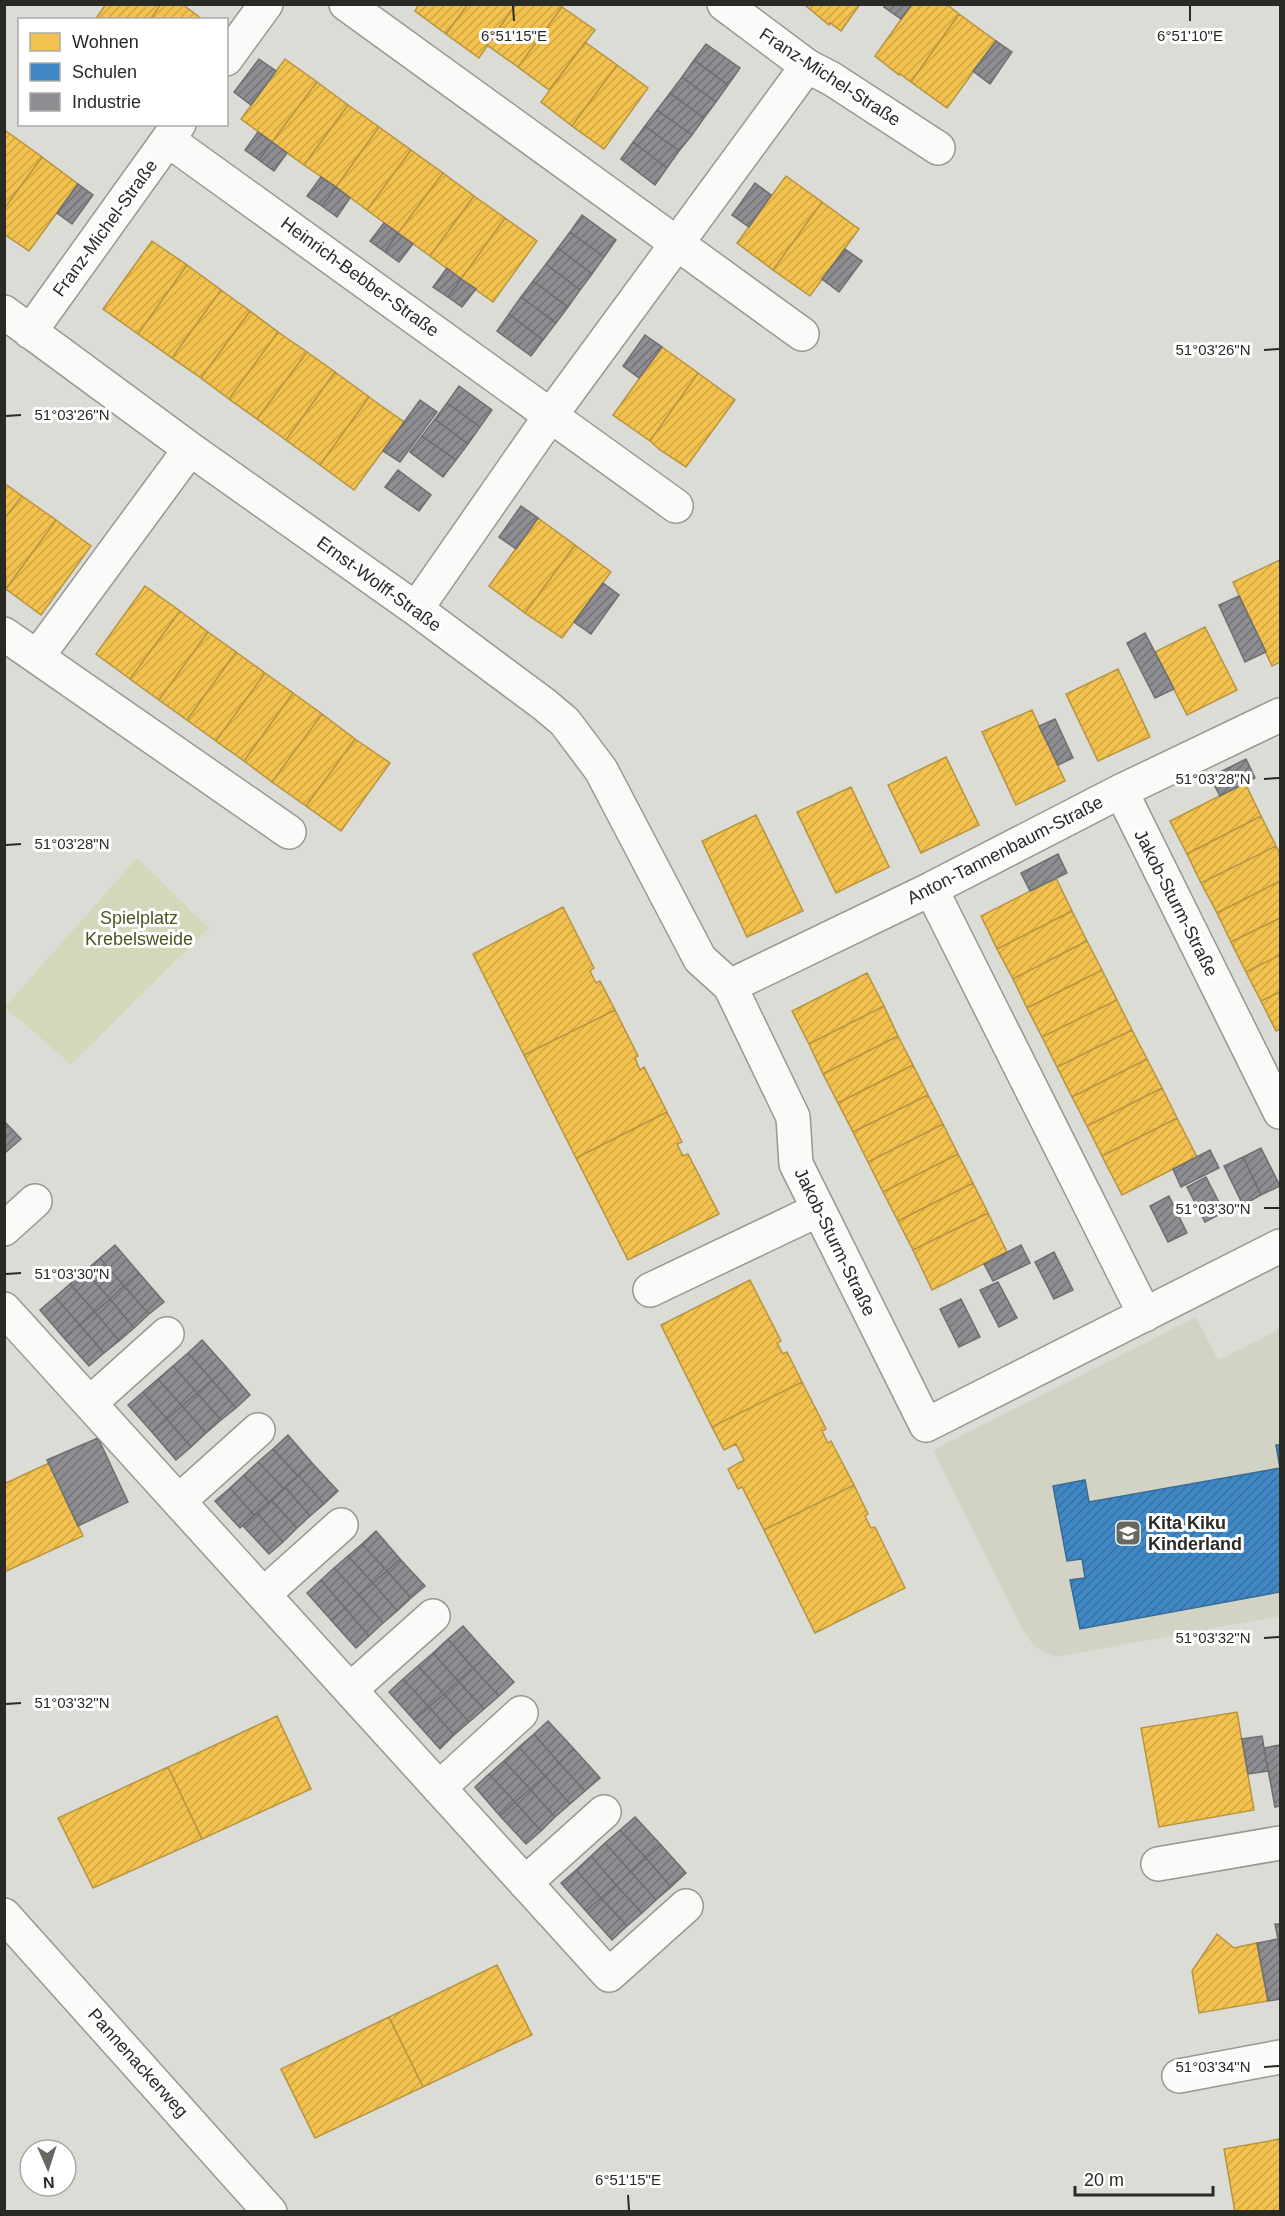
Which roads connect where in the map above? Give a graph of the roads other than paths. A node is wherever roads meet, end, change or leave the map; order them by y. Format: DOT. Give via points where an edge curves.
graph roads {
  1 [pos="266,4"];
  2 [pos="346,4"];
  3 [pos="724,4"];
  4 [pos="228,56"];
  5 [pos="807,66"];
  6 [pos="174,132"];
  7 [pos="938,148"];
  8 [pos="676,244"];
  9 [pos="4,312"];
  10 [pos="30,332"];
  11 [pos="802,334"];
  12 [pos="551,415"];
  13 [pos="190,449"];
  14 [pos="676,506"];
  15 [pos="416,609"];
  16 [pos="4,634"];
  17 [pos="37,657"];
  18 [pos="1281,715"];
  19 [pos="565,722"];
  20 [pos="1121,791"];
  21 [pos="289,832"];
  22 [pos="931,889"];
  23 [pos="730,986"];
  24 [pos="1281,1112"];
  25 [pos="35,1201"];
  26 [pos="818,1210"];
  27 [pos="4,1229"];
  28 [pos="1281,1246"];
  29 [pos="650,1290"];
  30 [pos="4,1309"];
  31 [pos="1145,1315"];
  32 [pos="167,1334"];
  33 [pos="90,1403"];
  34 [pos="258,1430"];
  35 [pos="179,1501"];
  36 [pos="340,1525"];
  37 [pos="264,1594"];
  38 [pos="433,1616"];
  39 [pos="350,1690"];
  40 [pos="521,1713"];
  41 [pos="439,1788"];
  42 [pos="604,1812"];
  43 [pos="1281,1843"];
  44 [pos="1158,1864"];
  45 [pos="525,1883"];
  46 [pos="686,1906"];
  47 [pos="4,1915"];
  48 [pos="1281,2057"];
  49 [pos="1179,2076"];
  50 [pos="270,2211"];
  1 -- 4 [label="street"];
  2 -- 8 [label="street"];
  3 -- 5 [label="street, Franz-Michel-Straße"];
  5 -- 7 [label="street, Franz-Michel-Straße"];
  5 -- 8 [label="street"];
  6 -- 10 [label="street, Franz-Michel-Straße"];
  6 -- 12 [label="street, Heinrich-Bebber-Straße"];
  8 -- 11 [label="street"];
  8 -- 12 [label="street"];
  9 -- 10 [label="street, Ernst-Wolff-Straße"];
  10 -- 13 [label="street, Ernst-Wolff-Straße"];
  12 -- 14 [label="street, Heinrich-Bebber-Straße"];
  12 -- 15 [label="street"];
  13 -- 15 [label="street, Ernst-Wolff-Straße"];
  13 -- 17 [label="street"];
  15 -- 19 [label="street, Ernst-Wolff-Straße"];
  16 -- 17 [label="street"];
  17 -- 21 [label="street"];
  18 -- 20 [label="street, Anton-Tannenbaum-Straße"];
  19 -- 23 [label="street, Jakob-Sturm-Straße" via="601,770 700,960"];
  20 -- 22 [label="street, Anton-Tannenbaum-Straße"];
  20 -- 24 [label="street, Jakob-Sturm-Straße"];
  22 -- 23 [label="street, Anton-Tannenbaum-Straße"];
  22 -- 31 [label="street"];
  23 -- 26 [label="street, Jakob-Sturm-Straße" via="793,1117 796,1164"];
  25 -- 27 [label="street"];
  26 -- 29 [label="street"];
  26 -- 31 [label="street, Jakob-Sturm-Straße" via="926,1425"];
  28 -- 31 [label="street, Jakob-Sturm-Straße"];
  30 -- 33 [label="street"];
  32 -- 33 [label="street"];
  33 -- 35 [label="street"];
  34 -- 35 [label="street"];
  35 -- 37 [label="street"];
  36 -- 37 [label="street"];
  37 -- 39 [label="street"];
  38 -- 39 [label="street"];
  39 -- 41 [label="street"];
  40 -- 41 [label="street"];
  41 -- 45 [label="street"];
  42 -- 45 [label="street"];
  43 -- 44 [label="street"];
  45 -- 46 [label="street" via="609,1975"];
  47 -- 50 [label="street, Pannenackerweg"];
  48 -- 49 [label="street"];
}
